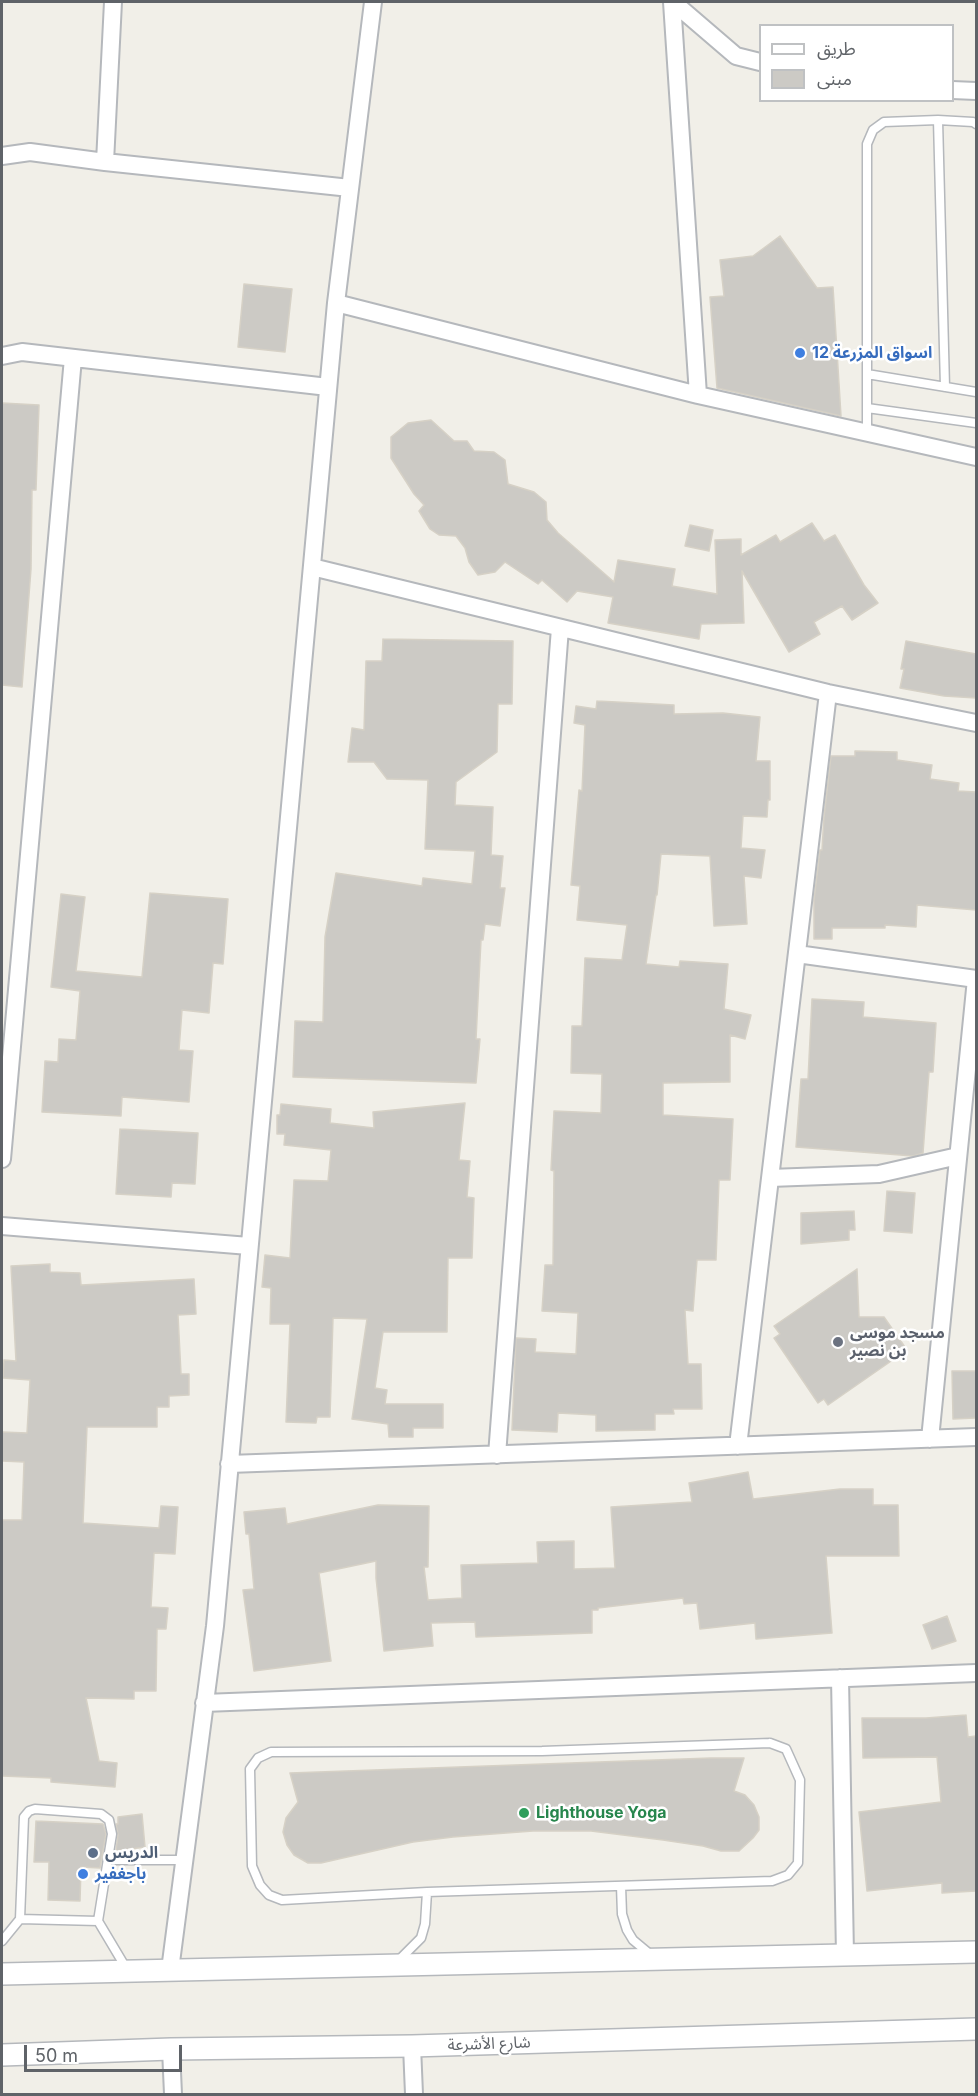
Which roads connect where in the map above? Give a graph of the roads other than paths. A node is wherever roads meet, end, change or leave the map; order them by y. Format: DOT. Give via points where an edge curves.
graph roads {
  1 [pos="113,2"];
  2 [pos="373,2"];
  3 [pos="673,2"];
  4 [pos="759,62"];
  5 [pos="954,90"];
  6 [pos="976,91"];
  7 [pos="938,120"];
  8 [pos="976,124"];
  9 [pos="2,156"];
  10 [pos="105,162"];
  11 [pos="350,188"];
  12 [pos="336,303"];
  13 [pos="2,356"];
  14 [pos="73,358"];
  15 [pos="867,374"];
  16 [pos="328,387"];
  17 [pos="945,387"];
  18 [pos="976,392"];
  19 [pos="698,395"];
  20 [pos="867,408"];
  21 [pos="976,423"];
  22 [pos="867,433"];
  23 [pos="976,457"];
  24 [pos="312,567"];
  25 [pos="560,628"];
  26 [pos="828,693"];
  27 [pos="976,723"];
  28 [pos="797,954"];
  29 [pos="976,979"];
  30 [pos="7,1032"];
  31 [pos="958,1156"];
  32 [pos="2,1159"];
  33 [pos="770,1178"];
  34 [pos="2,1226"];
  35 [pos="249,1246"];
  36 [pos="976,1437"];
  37 [pos="930,1439"];
  38 [pos="738,1446"];
  39 [pos="497,1455"];
  40 [pos="229,1464"];
  41 [pos="976,1673"];
  42 [pos="840,1678"];
  43 [pos="204,1703"];
  44 [pos="109,1860"];
  45 [pos="184,1860"];
  46 [pos="621,1886"];
  47 [pos="427,1892"];
  48 [pos="20,1919"];
  49 [pos="98,1922"];
  50 [pos="2,1941"];
  51 [pos="976,1952"];
  52 [pos="845,1955"];
  53 [pos="656,1959"];
  54 [pos="393,1965"];
  55 [pos="170,1970"];
  56 [pos="128,1971"];
  57 [pos="2,1974"];
  58 [pos="976,2029"];
  59 [pos="412,2046"];
  60 [pos="171,2049"];
  61 [pos="2,2055"];
  62 [pos="173,2094"];
  63 [pos="414,2094"];
  1 -- 10 [label="street"];
  2 -- 11 [label="street"];
  3 -- 4 [label="street" via="736,57"];
  3 -- 19 [label="street"];
  5 -- 6 [label="street"];
  7 -- 8 [label="lane"];
  7 -- 15 [label="lane" via="884,122 873,130 867,144"];
  7 -- 17 [label="lane"];
  9 -- 10 [label="street" via="30,152"];
  10 -- 11 [label="street"];
  11 -- 12 [label="street"];
  12 -- 16 [label="street"];
  12 -- 19 [label="street"];
  13 -- 14 [label="street" via="22,352"];
  14 -- 16 [label="street"];
  14 -- 30 [label="street"];
  15 -- 17 [label="lane"];
  15 -- 20 [label="lane"];
  16 -- 24 [label="street"];
  17 -- 18 [label="lane"];
  19 -- 22 [label="street"];
  20 -- 21 [label="lane"];
  20 -- 22 [label="lane"];
  22 -- 23 [label="street"];
  24 -- 25 [label="street"];
  24 -- 35 [label="street"];
  25 -- 26 [label="street"];
  25 -- 39 [label="street"];
  26 -- 27 [label="street"];
  26 -- 28 [label="street"];
  28 -- 29 [label="street"];
  28 -- 33 [label="street"];
  29 -- 31 [label="street"];
  30 -- 32 [label="street"];
  31 -- 33 [label="street" via="879,1174"];
  31 -- 37 [label="street"];
  33 -- 38 [label="street"];
  34 -- 35 [label="street"];
  35 -- 40 [label="street"];
  36 -- 37 [label="street"];
  37 -- 38 [label="street"];
  38 -- 39 [label="street"];
  39 -- 40 [label="street"];
  40 -- 43 [label="street"];
  41 -- 42 [label="street"];
  42 -- 43 [label="street"];
  42 -- 52 [label="street"];
  43 -- 45 [label="street"];
  44 -- 45 [label="lane"];
  44 -- 48 [label="lane" via="112,1834 109,1820 100,1814 28,1811 24,1817"];
  44 -- 49 [label="lane"];
  45 -- 55 [label="street"];
  46 -- 47 [label="lane"];
  46 -- 47 [label="lane" via="772,1881 788,1875 798,1863 800,1779 786,1749 770,1743 542,1751 271,1752 258,1758 250,1769 252,1866 269,1895 282,1900"];
  46 -- 53 [label="lane" via="627,1930"];
  47 -- 54 [label="lane" via="421,1938"];
  48 -- 49 [label="lane"];
  48 -- 50 [label="lane"];
  49 -- 56 [label="lane"];
  51 -- 52 [label="street"];
  52 -- 53 [label="street"];
  53 -- 54 [label="street"];
  54 -- 55 [label="street"];
  55 -- 56 [label="street"];
  56 -- 57 [label="street"];
  58 -- 59 [label="street, شارع الأشرعة"];
  59 -- 60 [label="street, شارع الأشرعة"];
  59 -- 63 [label="street"];
  60 -- 61 [label="street, شارع الأشرعة"];
  60 -- 62 [label="street"];
}
